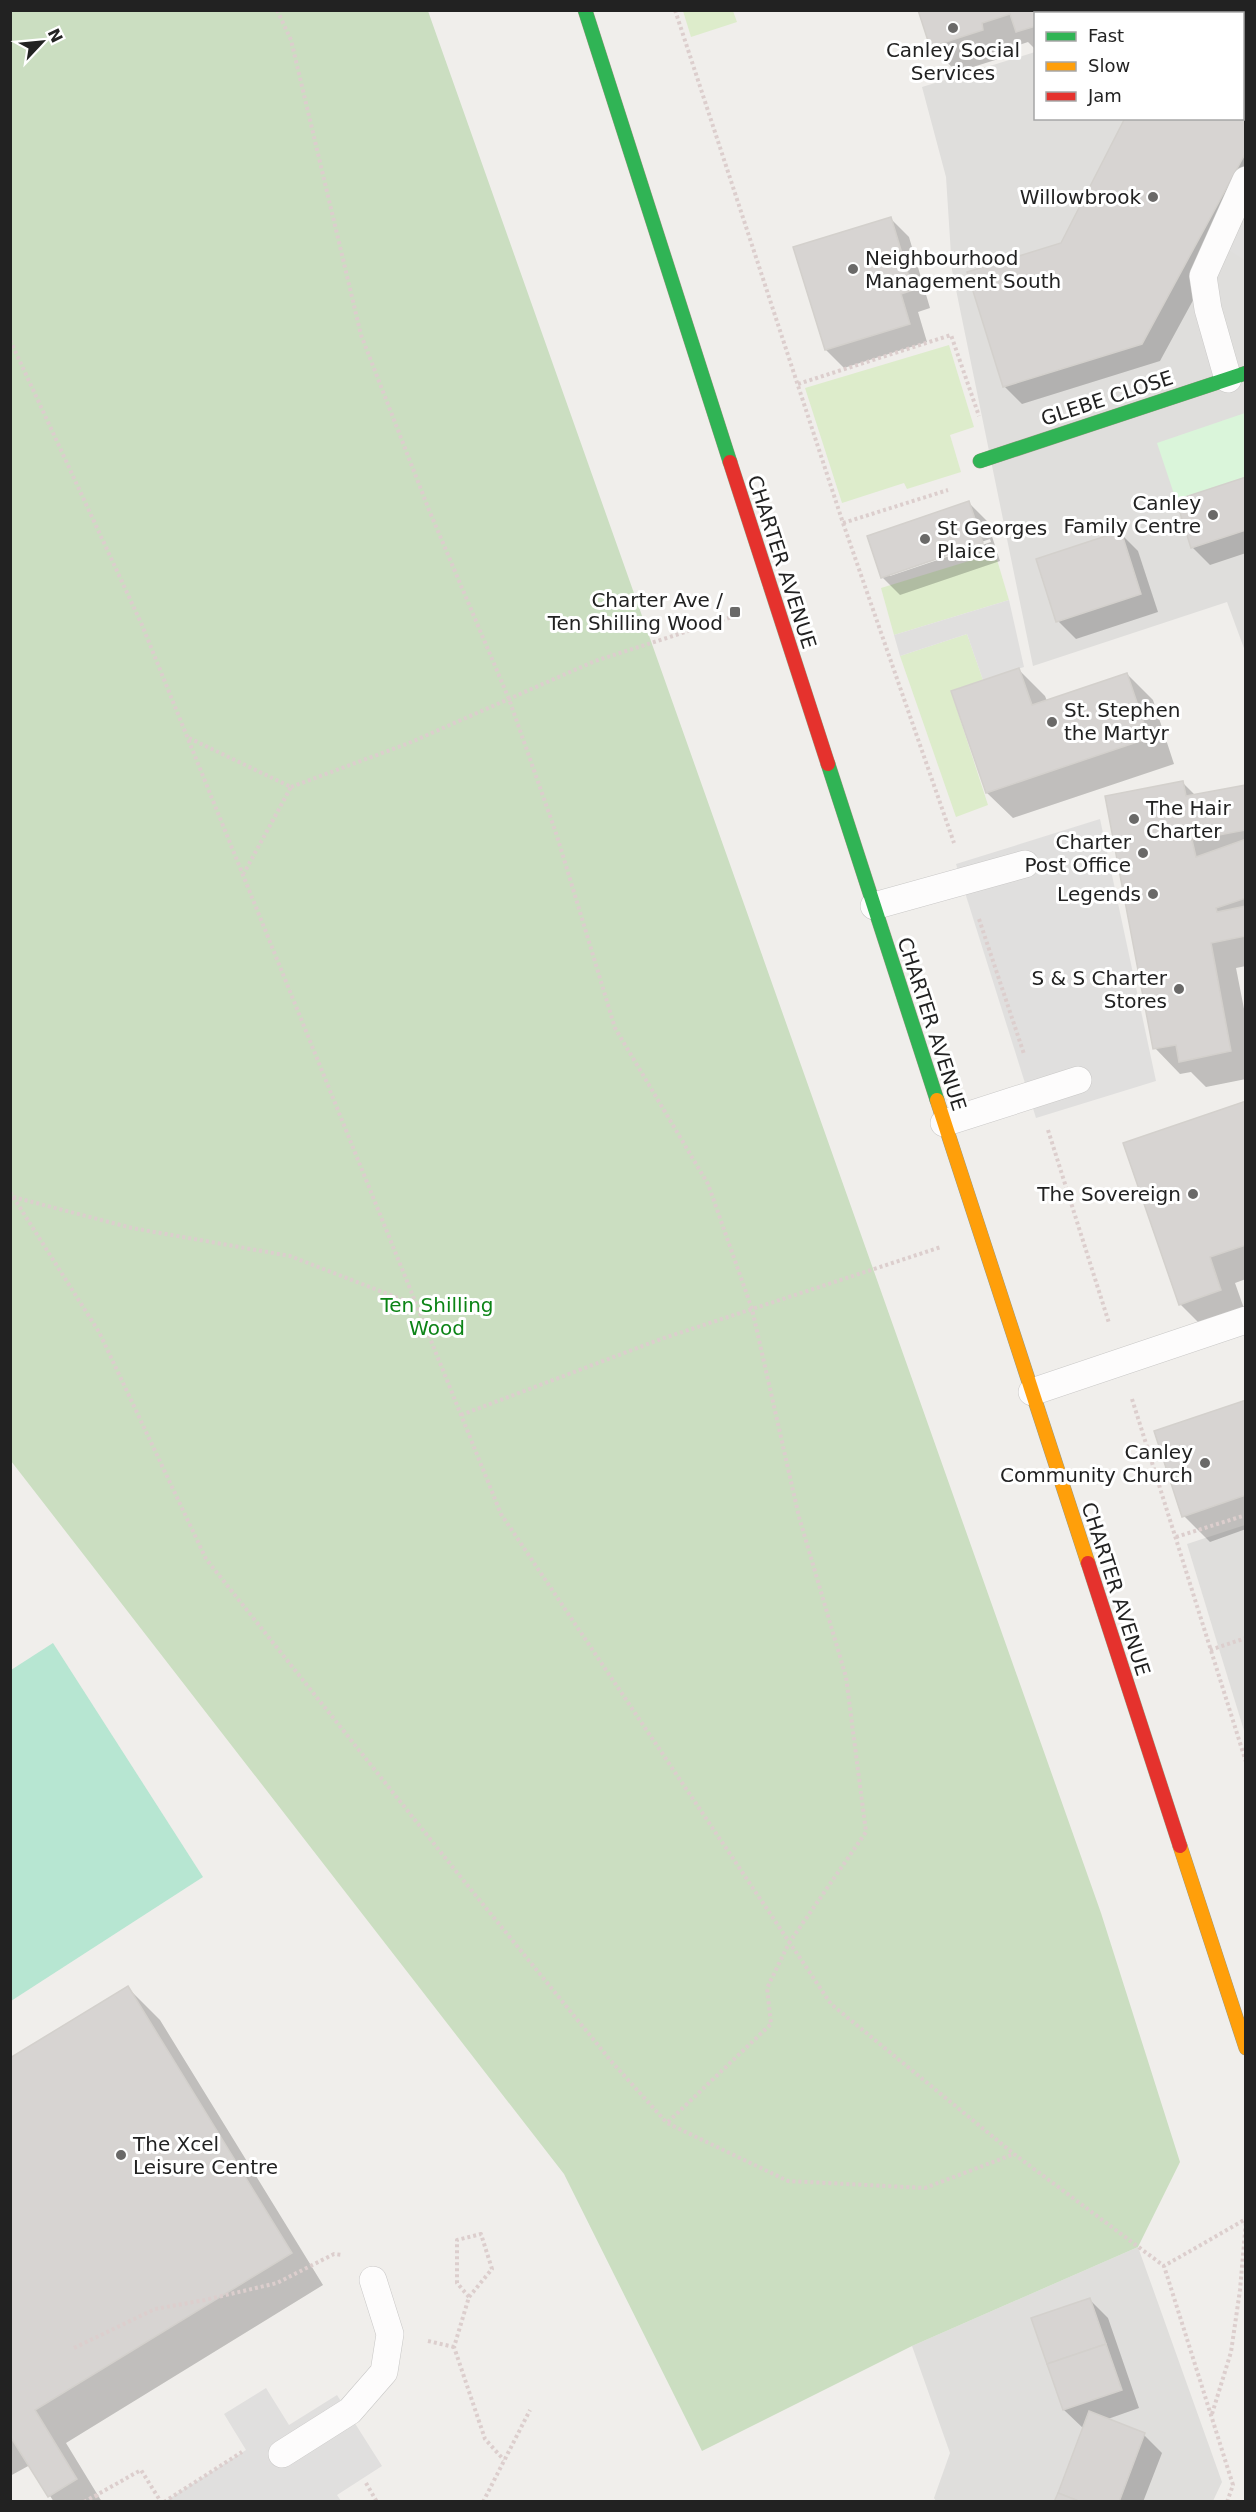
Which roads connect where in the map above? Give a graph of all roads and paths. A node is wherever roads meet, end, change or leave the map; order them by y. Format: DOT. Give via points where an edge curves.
graph roads {
  1 [pos="277,10"];
  2 [pos="585,10"];
  3 [pos="1245,180"];
  4 [pos="10,340"];
  5 [pos="1237,376"];
  6 [pos="797,384"];
  7 [pos="987,459"];
  8 [pos="843,523"];
  9 [pos="775,603"];
  10 [pos="509,699"];
  11 [pos="188,738"];
  12 [pos="291,787"];
  13 [pos="1025,864"];
  14 [pos="243,874"];
  15 [pos="874,906"];
  16 [pos="1078,1080"];
  17 [pos="944,1123"];
  18 [pos="12,1194"];
  19 [pos="981,1234"];
  20 [pos="417,1306"];
  21 [pos="752,1309"];
  22 [pos="1245,1320"];
  23 [pos="1032,1392"];
  24 [pos="461,1415"];
  25 [pos="1245,1515"];
  26 [pos="1176,1537"];
  27 [pos="1245,1638"];
  28 [pos="1210,1650"];
  29 [pos="789,1943"];
  30 [pos="1245,2048"];
  31 [pos="667,2123"];
  32 [pos="1014,2154"];
  33 [pos="1245,2220"];
  34 [pos="345,2256"];
  35 [pos="1164,2266"];
  36 [pos="373,2280"];
  37 [pos="469,2297"];
  38 [pos="418,2339"];
  39 [pos="454,2347"];
  40 [pos="74,2348"];
  41 [pos="530,2410"];
  42 [pos="1212,2415"];
  43 [pos="247,2450"];
  44 [pos="282,2454"];
  45 [pos="504,2460"];
  46 [pos="366,2483"];
  47 [pos="96,2495"];
  48 [pos="84,2502"];
  49 [pos="100,2502"];
  50 [pos="163,2502"];
  51 [pos="377,2502"];
  52 [pos="483,2502"];
  53 [pos="1227,2502"];
  1 -- 10 [label="path" via="291,40 361,335"];
  2 -- 9 [label="street, CHARTER AVENUE"];
  3 -- 5 [label="lane" via="1203,276 1208,309"];
  4 -- 11 [label="path" via="142,625"];
  5 -- 7 [label="street, GLEBE CLOSE"];
  6 -- 7 [label="path" via="951,335"];
  7 -- 8 [label="path" via="986,477"];
  9 -- 10 [label="path" via="595,662"];
  9 -- 15 [label="street, CHARTER AVENUE"];
  10 -- 12 [label="path" via="410,743"];
  10 -- 21 [label="path" via="557,836 615,1028 708,1184"];
  11 -- 12 [label="path"];
  11 -- 14 [label="path"];
  12 -- 14 [label="path"];
  13 -- 15 [label="lane"];
  14 -- 20 [label="path"];
  15 -- 17 [label="street, CHARTER AVENUE"];
  16 -- 17 [label="lane"];
  17 -- 19 [label="street, CHARTER AVENUE"];
  18 -- 20 [label="path" via="132,1228 290,1256"];
  18 -- 31 [label="path" via="99,1332 206,1559 611,2061"];
  19 -- 21 [label="path"];
  19 -- 23 [label="street, CHARTER AVENUE"];
  20 -- 24 [label="path"];
  21 -- 24 [label="path"];
  21 -- 29 [label="path" via="798,1517 846,1677 867,1832"];
  22 -- 23 [label="lane"];
  23 -- 30 [label="street, CHARTER AVENUE"];
  24 -- 29 [label="path" via="501,1514"];
  25 -- 26 [label="path"];
  27 -- 28 [label="path"];
  29 -- 31 [label="path" via="767,1988 771,2024"];
  29 -- 32 [label="path" via="831,2004"];
  31 -- 32 [label="path" via="788,2181 925,2188"];
  32 -- 35 [label="path"];
  33 -- 35 [label="path"];
  33 -- 42 [label="path" via="1231,2352"];
  34 -- 40 [label="path" via="334,2254 277,2283 155,2309"];
  35 -- 42 [label="path"];
  36 -- 44 [label="lane" via="390,2334 384,2372 350,2411"];
  37 -- 37 [label="path" via="457,2283 457,2240 481,2234 492,2269"];
  37 -- 39 [label="path"];
  38 -- 39 [label="path"];
  39 -- 45 [label="path" via="484,2439"];
  41 -- 45 [label="path"];
  42 -- 53 [label="path" via="1233,2485"];
  43 -- 50 [label="path"];
  45 -- 52 [label="path"];
  46 -- 51 [label="path"];
  47 -- 48 [label="path"];
  47 -- 49 [label="path"];
  47 -- 50 [label="path" via="141,2470"];
}
